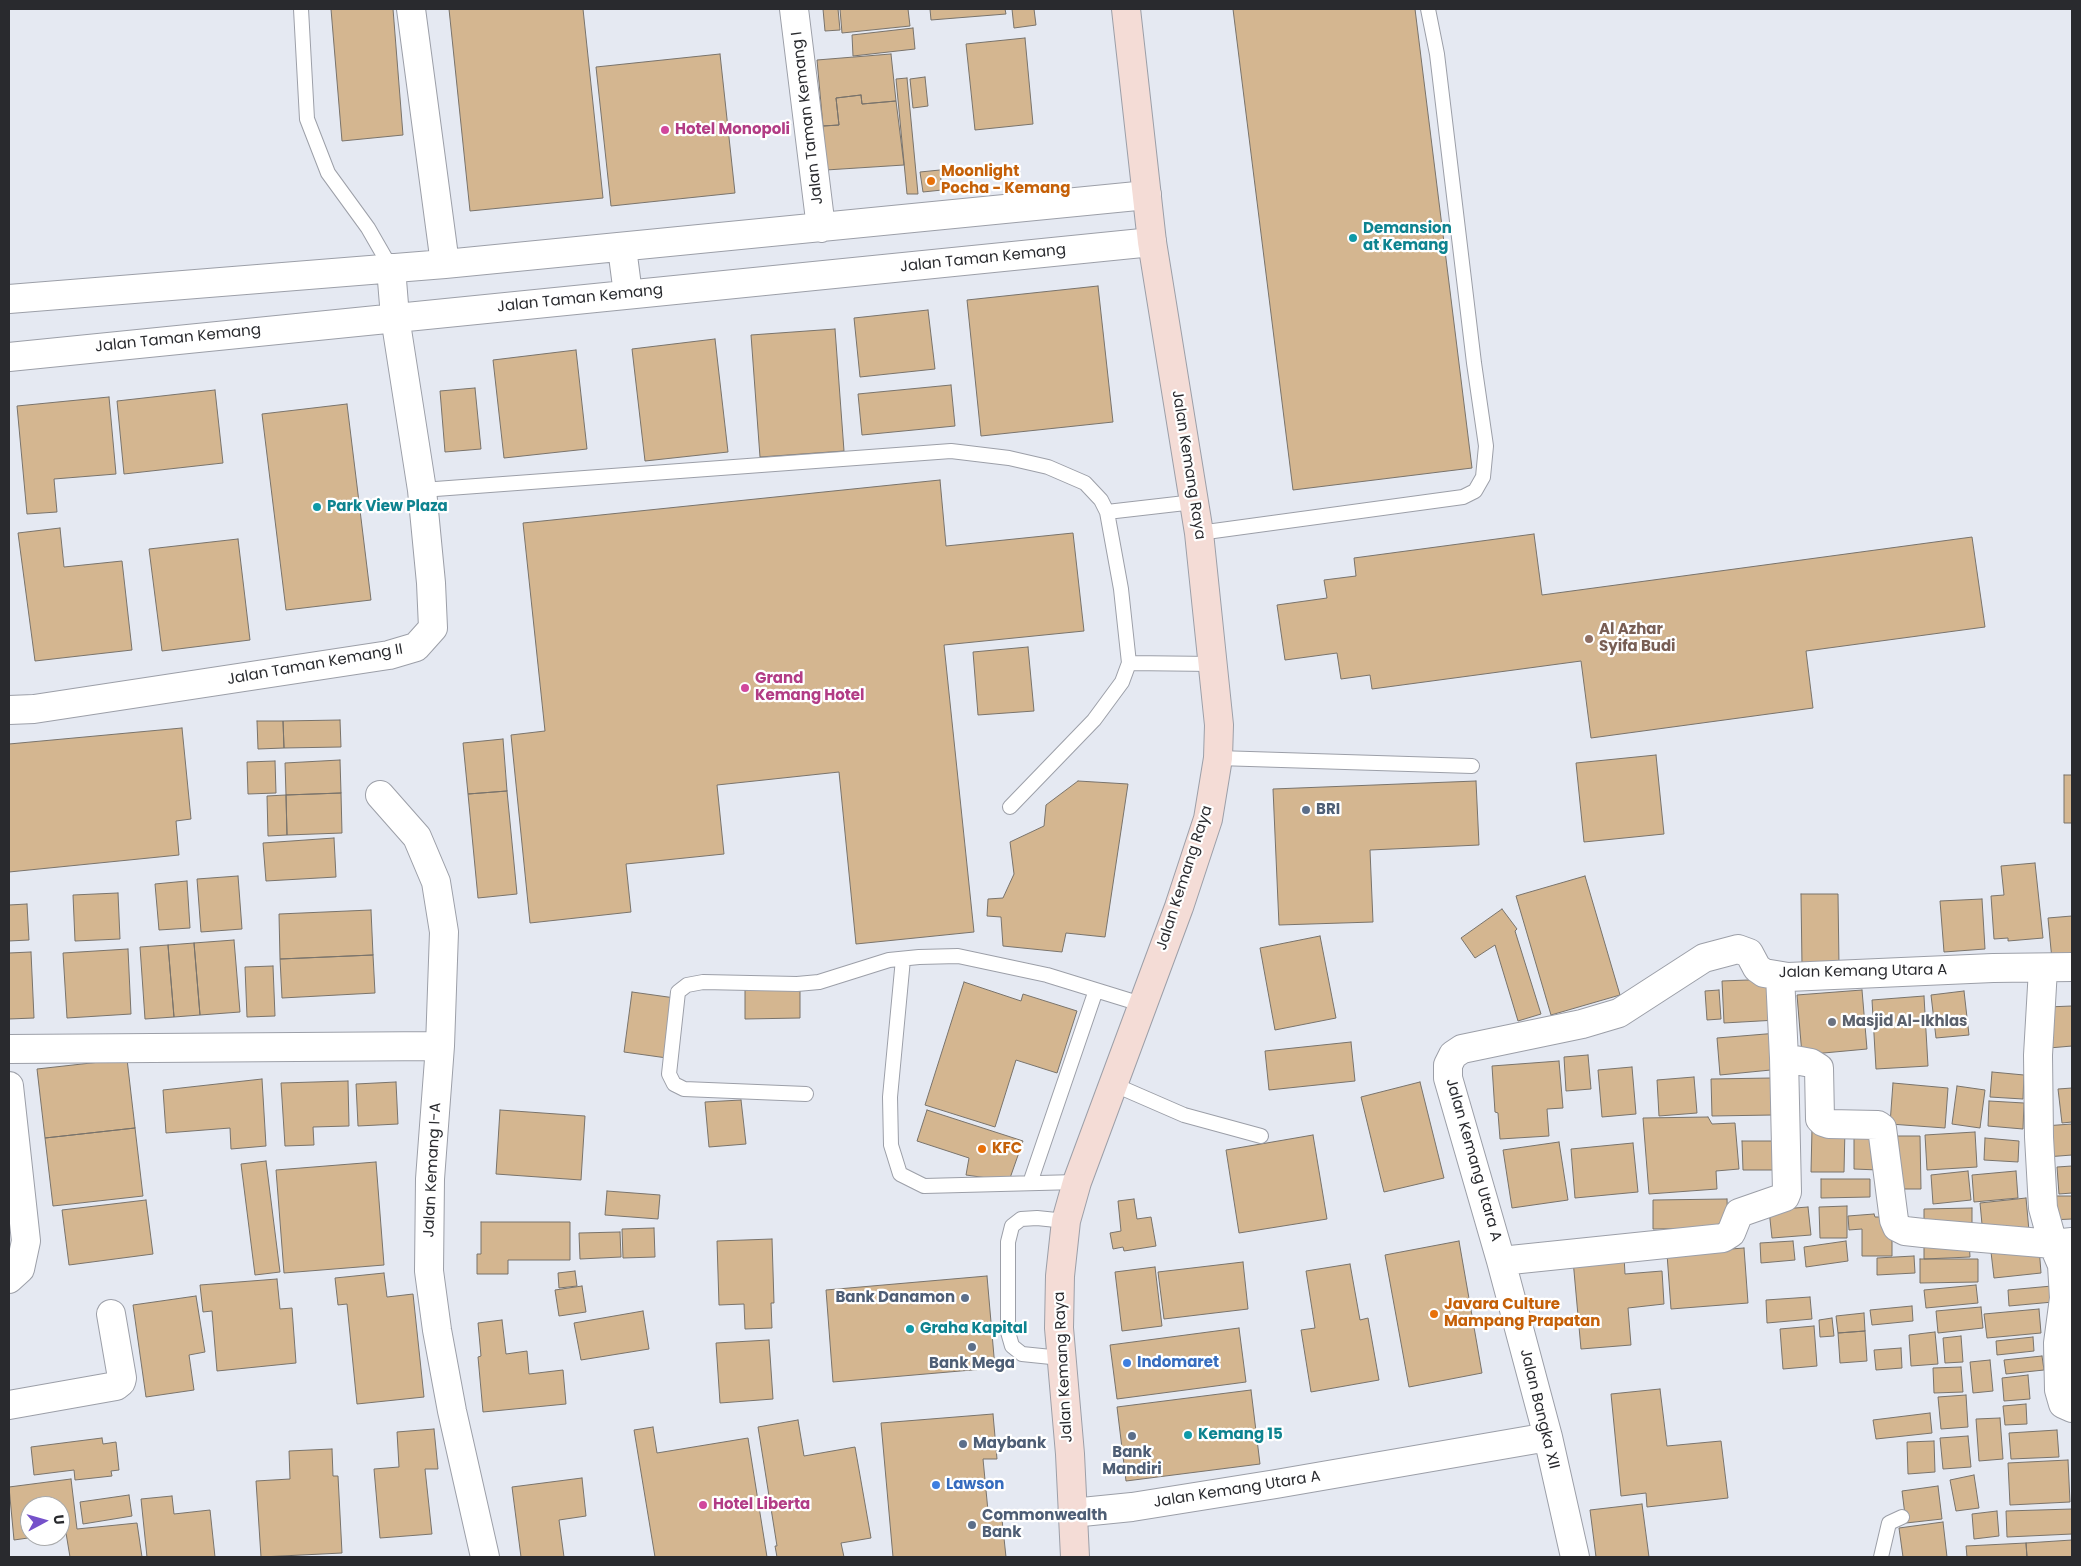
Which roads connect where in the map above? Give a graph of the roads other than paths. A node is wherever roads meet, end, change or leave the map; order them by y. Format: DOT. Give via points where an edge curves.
graph roads {
  1 [pos="301,9"];
  2 [pos="411,9"];
  3 [pos="794,9"];
  4 [pos="1126,9"];
  5 [pos="1428,9"];
  6 [pos="1147,195"];
  7 [pos="821,228"];
  8 [pos="1152,242"];
  9 [pos="622,248"];
  10 [pos="445,264"];
  11 [pos="391,268"];
  12 [pos="628,294"];
  13 [pos="9,299"];
  14 [pos="396,317"];
  15 [pos="9,357"];
  16 [pos="422,490"];
  17 [pos="1194,502"];
  18 [pos="1107,512"];
  19 [pos="1199,533"];
  20 [pos="1129,663"];
  21 [pos="1213,664"];
  22 [pos="9,710"];
  23 [pos="1218,758"];
  24 [pos="1472,766"];
  25 [pos="380,795"];
  26 [pos="1010,806"];
  27 [pos="903,959"];
  28 [pos="2072,967"];
  29 [pos="2043,968"];
  30 [pos="1780,976"];
  31 [pos="1096,990"];
  32 [pos="1141,1004"];
  33 [pos="440,1046"];
  34 [pos="9,1049"];
  35 [pos="1784,1058"];
  36 [pos="1115,1085"];
  37 [pos="9,1086"];
  38 [pos="806,1094"];
  39 [pos="1261,1136"];
  40 [pos="1077,1182"];
  41 [pos="1030,1183"];
  42 [pos="1066,1221"];
  43 [pos="2062,1243"];
  44 [pos="1501,1261"];
  45 [pos="9,1279"];
  46 [pos="111,1314"];
  47 [pos="1061,1358"];
  48 [pos="9,1405"];
  49 [pos="2072,1408"];
  50 [pos="1548,1437"];
  51 [pos="1072,1513"];
  52 [pos="1902,1517"];
  53 [pos="485,1557"];
  54 [pos="1075,1557"];
  55 [pos="1575,1557"];
  56 [pos="1881,1557"];
  1 -- 11 [label="lane" via="307,119 328,173 368,228"];
  2 -- 10 [label="street"];
  3 -- 7 [label="street, Jalan Taman Kemang I"];
  4 -- 6 [label="street, Jalan Kemang Raya"];
  5 -- 19 [label="lane" via="1437,54 1486,446 1483,477 1475,491 1463,497"];
  6 -- 7 [label="street"];
  6 -- 8 [label="street, Jalan Kemang Raya"];
  7 -- 9 [label="street"];
  8 -- 12 [label="street, Jalan Taman Kemang"];
  8 -- 17 [label="street, Jalan Kemang Raya"];
  9 -- 10 [label="street"];
  9 -- 12 [label="street"];
  10 -- 11 [label="street"];
  11 -- 13 [label="street"];
  11 -- 14 [label="street, Jalan Taman Kemang II"];
  12 -- 14 [label="street, Jalan Taman Kemang"];
  14 -- 15 [label="street, Jalan Taman Kemang"];
  14 -- 16 [label="street, Jalan Taman Kemang II"];
  16 -- 18 [label="lane" via="951,451 1009,458 1048,467 1085,483 1102,500"];
  16 -- 22 [label="street, Jalan Taman Kemang II" via="432,628 416,647 389,655 34,709"];
  17 -- 18 [label="lane"];
  17 -- 19 [label="street, Jalan Kemang Raya"];
  18 -- 20 [label="lane" via="1121,589"];
  19 -- 21 [label="street, Jalan Kemang Raya"];
  20 -- 21 [label="lane"];
  20 -- 26 [label="lane" via="1122,682 1094,720"];
  21 -- 23 [label="street, Jalan Kemang Raya" via="1219,725"];
  23 -- 24 [label="lane"];
  23 -- 32 [label="street, Jalan Kemang Raya" via="1208,819 1179,907"];
  25 -- 33 [label="street, Jalan Kemang I-A" via="417,837 436,882 444,932"];
  27 -- 31 [label="lane" via="958,956 1047,975"];
  27 -- 38 [label="lane" via="889,960 819,982 703,982 687,985 678,992 669,1074 674,1084 684,1089"];
  27 -- 41 [label="lane" via="890,1097 891,1145 900,1174 924,1186"];
  28 -- 29 [label="street, Jalan Kemang Utara A"];
  29 -- 30 [label="street, Jalan Kemang Utara A"];
  29 -- 43 [label="street" via="2038,1055 2043,1208"];
  30 -- 35 [label="street"];
  30 -- 44 [label="street, Jalan Kemang Utara A" via="1764,973 1757,968 1749,953 1738,949 1697,962 1619,1013 1462,1050 1453,1055 1448,1065 1448,1078"];
  31 -- 32 [label="lane"];
  31 -- 41 [label="lane"];
  32 -- 36 [label="street, Jalan Kemang Raya"];
  33 -- 34 [label="street"];
  33 -- 53 [label="street, Jalan Kemang I-A" via="430,1179 429,1272 452,1411"];
  35 -- 43 [label="street" via="1811,1063 1819,1068 1820,1119 1823,1122 1878,1125 1882,1128 1897,1227 1923,1234"];
  35 -- 44 [label="street" via="1785,1197 1739,1213 1731,1233 1723,1238"];
  36 -- 39 [label="lane" via="1184,1115"];
  36 -- 40 [label="street, Jalan Kemang Raya"];
  37 -- 45 [label="street" via="26,1241 20,1269"];
  40 -- 41 [label="lane"];
  40 -- 42 [label="street, Jalan Kemang Raya"];
  42 -- 47 [label="street, Jalan Kemang Raya" via="1060,1276"];
  42 -- 47 [label="lane" via="1021,1219 1012,1226 1008,1242 1008,1332 1012,1346 1022,1354"];
  43 -- 49 [label="street" via="2064,1298 2058,1343 2059,1390 2063,1404"];
  44 -- 50 [label="street, Jalan Bangka XII"];
  46 -- 48 [label="street" via="121,1382 116,1386"];
  47 -- 51 [label="street, Jalan Kemang Raya"];
  50 -- 51 [label="street, Jalan Kemang Utara A" via="1267,1486"];
  50 -- 55 [label="street, Jalan Bangka XII"];
  51 -- 54 [label="street, Jalan Kemang Raya"];
  52 -- 56 [label="lane" via="1889,1523"];
}
